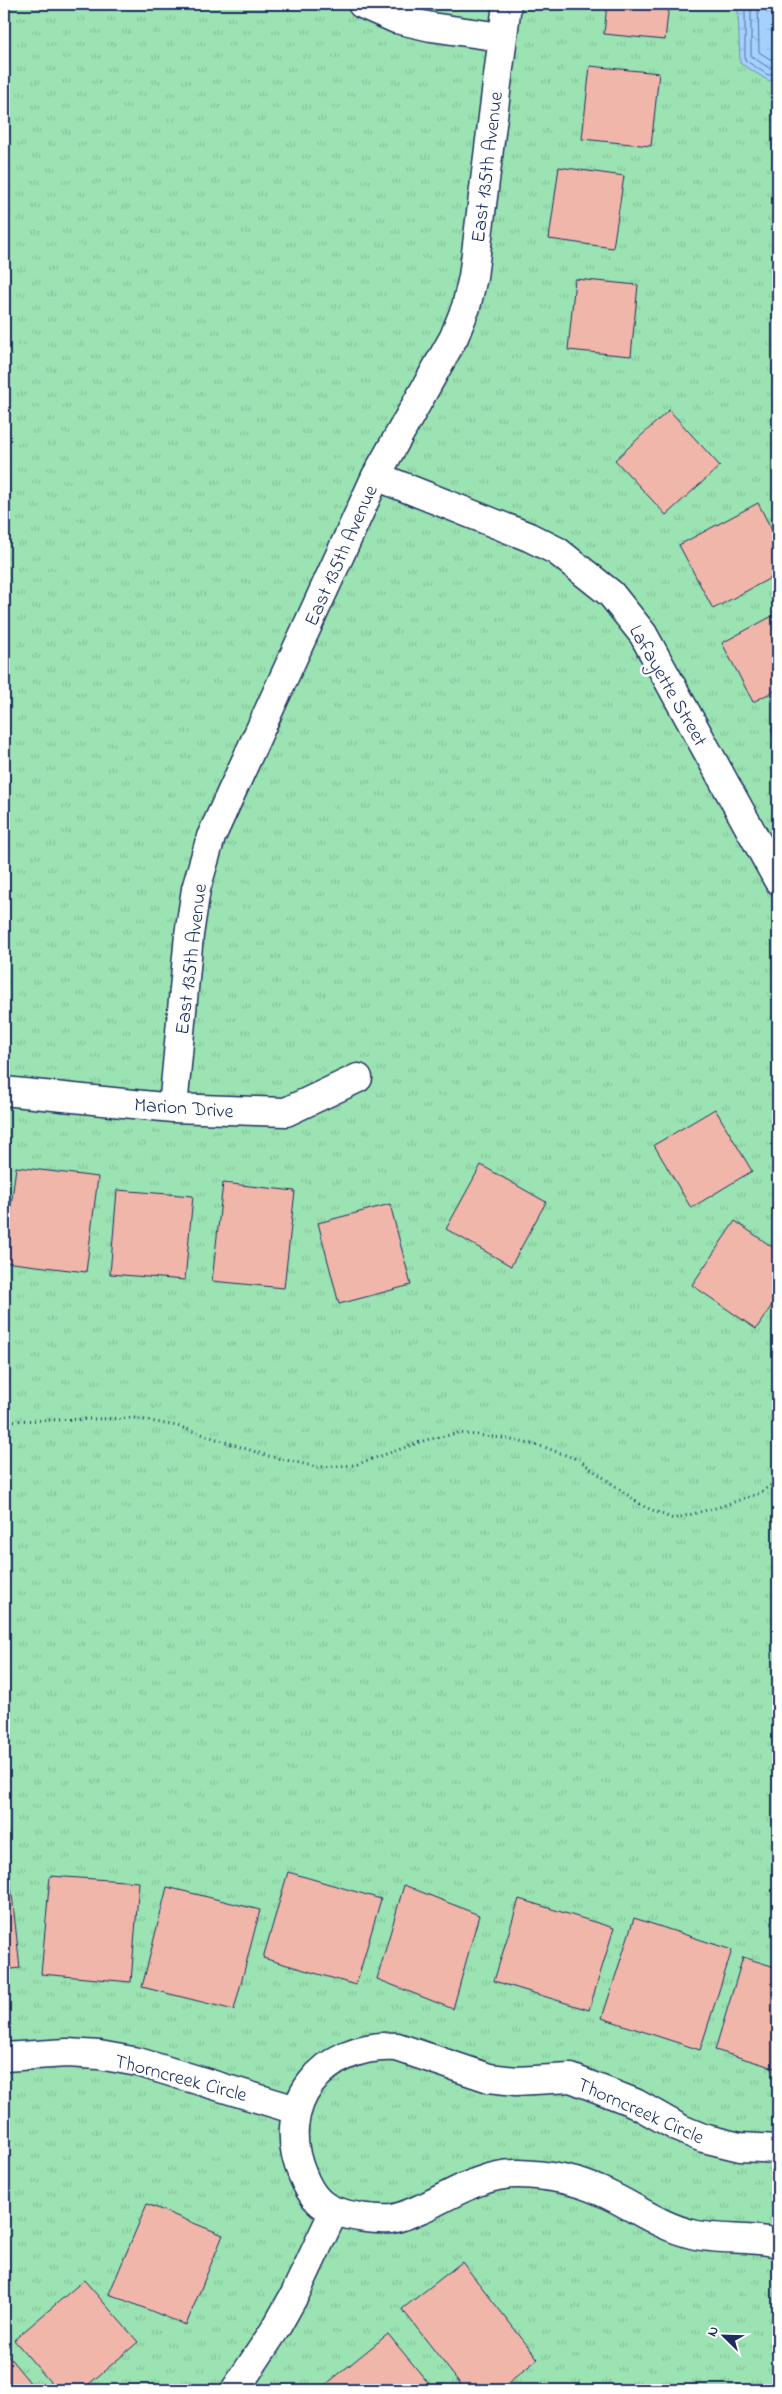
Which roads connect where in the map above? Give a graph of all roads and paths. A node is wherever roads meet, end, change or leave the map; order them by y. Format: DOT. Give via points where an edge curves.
graph roads {
  1 [pos="362,4"];
  2 [pos="506,4"];
  3 [pos="501,37"];
  4 [pos="376,476"];
  5 [pos="778,880"];
  6 [pos="358,1078"];
  7 [pos="4,1091"];
  8 [pos="173,1108"];
  9 [pos="4,1421"];
  10 [pos="778,1480"];
  11 [pos="4,2057"];
  12 [pos="296,2110"];
  13 [pos="778,2149"];
  14 [pos="334,2211"];
  15 [pos="778,2243"];
  16 [pos="235,2390"];
  1 -- 3 [label="street" via="396,19"];
  2 -- 3 [label="street, East 135th Avenue"];
  3 -- 4 [label="street, East 135th Avenue" via="473,278 466,307 454,337"];
  4 -- 5 [label="street, Lafayette Street" via="557,551 611,594 643,634"];
  4 -- 8 [label="street, East 135th Avenue" via="212,837 196,889 189,934"];
  6 -- 8 [label="street, Marion Drive" via="286,1112"];
  7 -- 8 [label="street, Marion Drive"];
  9 -- 10 [label="path" via="134,1418 177,1426 268,1456 317,1467 355,1465 426,1440 459,1433 502,1438 544,1447 579,1460 643,1506 673,1519 760,1493"];
  11 -- 12 [label="street, Thorncreek Circle" via="67,2053 138,2062"];
  12 -- 13 [label="street, Thorncreek Circle" via="315,2077 345,2056 364,2049 397,2047 490,2078 516,2081 571,2078 635,2103 703,2138 740,2147"];
  12 -- 14 [label="street, Thorncreek Circle" via="292,2128 296,2162 309,2189"];
  14 -- 15 [label="street, Thorncreek Circle" via="373,2219 392,2219 482,2180 517,2174 568,2178 601,2191 657,2222 693,2234"];
  14 -- 16 [label="street" via="295,2294"];
}
